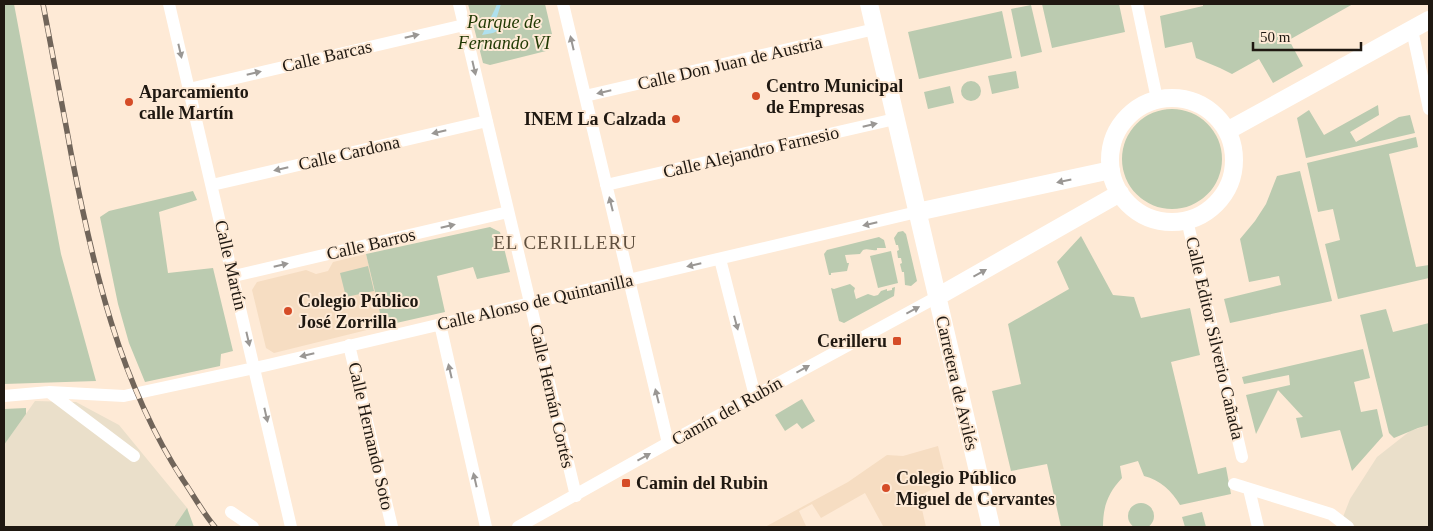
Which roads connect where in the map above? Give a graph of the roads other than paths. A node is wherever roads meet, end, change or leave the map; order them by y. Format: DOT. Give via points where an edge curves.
graph roads {
  1 [pos="169,4"];
  2 [pos="459,4"];
  3 [pos="563,4"];
  4 [pos="869,4"];
  5 [pos="1136,4"];
  6 [pos="1429,20"];
  7 [pos="464,25"];
  8 [pos="875,29"];
  9 [pos="1412,30"];
  10 [pos="189,88"];
  11 [pos="585,96"];
  12 [pos="1157,99"];
  13 [pos="1429,110"];
  14 [pos="895,119"];
  15 [pos="487,121"];
  16 [pos="1227,131"];
  17 [pos="1111,170"];
  18 [pos="212,185"];
  19 [pos="606,185"];
  20 [pos="1120,193"];
  21 [pos="508,212"];
  22 [pos="917,212"];
  23 [pos="1187,220"];
  24 [pos="720,259"];
  25 [pos="234,276"];
  26 [pos="629,280"];
  27 [pos="937,297"];
  28 [pos="530,303"];
  29 [pos="440,324"];
  30 [pos="350,345"];
  31 [pos="255,367"];
  32 [pos="49,392"];
  33 [pos="4,396"];
  34 [pos="756,396"];
  35 [pos="668,443"];
  36 [pos="134,456"];
  37 [pos="1242,457"];
  38 [pos="1234,484"];
  39 [pos="1249,489"];
  40 [pos="576,496"];
  41 [pos="231,512"];
  42 [pos="253,527"];
  43 [pos="291,527"];
  44 [pos="392,527"];
  45 [pos="486,527"];
  46 [pos="518,527"];
  47 [pos="992,527"];
  48 [pos="1258,527"];
  49 [pos="1348,527"];
  1 -- 10 [label="street, Calle Martín, one-way"];
  2 -- 7 [label="street, Calle Hernán Cortés"];
  11 -- 3 [label="street, one-way"];
  4 -- 8 [label="street, Carretera de Avilés"];
  5 -- 12 [label="street"];
  6 -- 9 [label="street"];
  10 -- 7 [label="street, Calle Barcas, one-way"];
  7 -- 15 [label="street, Calle Hernán Cortés, one-way"];
  8 -- 11 [label="street, Calle Don Juan de Austria, one-way"];
  8 -- 14 [label="street, Carretera de Avilés"];
  9 -- 13 [label="street"];
  9 -- 16 [label="street"];
  10 -- 18 [label="street, Calle Martín"];
  11 -- 19 [label="street"];
  12 -- 16 [label="street" via="1178,98 1198,103 1215,114"];
  12 -- 17 [label="street" via="1140,106 1126,118 1116,134"];
  19 -- 14 [label="street, Calle Alejandro Farnesio, one-way"];
  14 -- 22 [label="street, Carretera de Avilés"];
  15 -- 18 [label="street, Calle Cardona, one-way"];
  15 -- 21 [label="street, Calle Hernán Cortés"];
  16 -- 23 [label="street" via="1234,158 1228,186 1204,213"];
  17 -- 20 [label="street"];
  17 -- 22 [label="street, one-way"];
  18 -- 25 [label="street, Calle Martín"];
  26 -- 19 [label="street, one-way"];
  20 -- 23 [label="street" via="1133,208 1150,217 1168,222"];
  27 -- 20 [label="street, one-way"];
  25 -- 21 [label="street, Calle Barros, one-way"];
  21 -- 28 [label="street, Calle Hernán Cortés"];
  22 -- 24 [label="street, Calle Alonso de Quintanilla, one-way"];
  22 -- 27 [label="street, Carretera de Avilés"];
  23 -- 37 [label="street, Calle Editor Silverio Cañada"];
  24 -- 26 [label="street, Calle Alonso de Quintanilla, one-way"];
  24 -- 34 [label="street, one-way"];
  25 -- 31 [label="street, Calle Martín, one-way"];
  26 -- 28 [label="street, Calle Alonso de Quintanilla"];
  35 -- 26 [label="street, one-way"];
  34 -- 27 [label="street, Camín del Rubín, one-way"];
  27 -- 47 [label="street, Carretera de Avilés"];
  28 -- 29 [label="street, Calle Alonso de Quintanilla"];
  28 -- 40 [label="street, Calle Hernán Cortés"];
  29 -- 30 [label="street, Calle Alonso de Quintanilla"];
  45 -- 29 [label="street, one-way"];
  30 -- 31 [label="street, Calle Alonso de Quintanilla, one-way"];
  30 -- 44 [label="street, Calle Hernando Soto"];
  31 -- 32 [label="street, Calle Alonso de Quintanilla" via="124,396"];
  31 -- 43 [label="street, Calle Martín, one-way"];
  32 -- 33 [label="street"];
  32 -- 36 [label="street"];
  34 -- 35 [label="street, Camín del Rubín"];
  40 -- 35 [label="street, Camín del Rubín, one-way"];
  38 -- 39 [label="street"];
  39 -- 48 [label="street"];
  39 -- 49 [label="street" via="1332,514"];
  40 -- 46 [label="street, Camín del Rubín"];
  41 -- 42 [label="street"];
}
